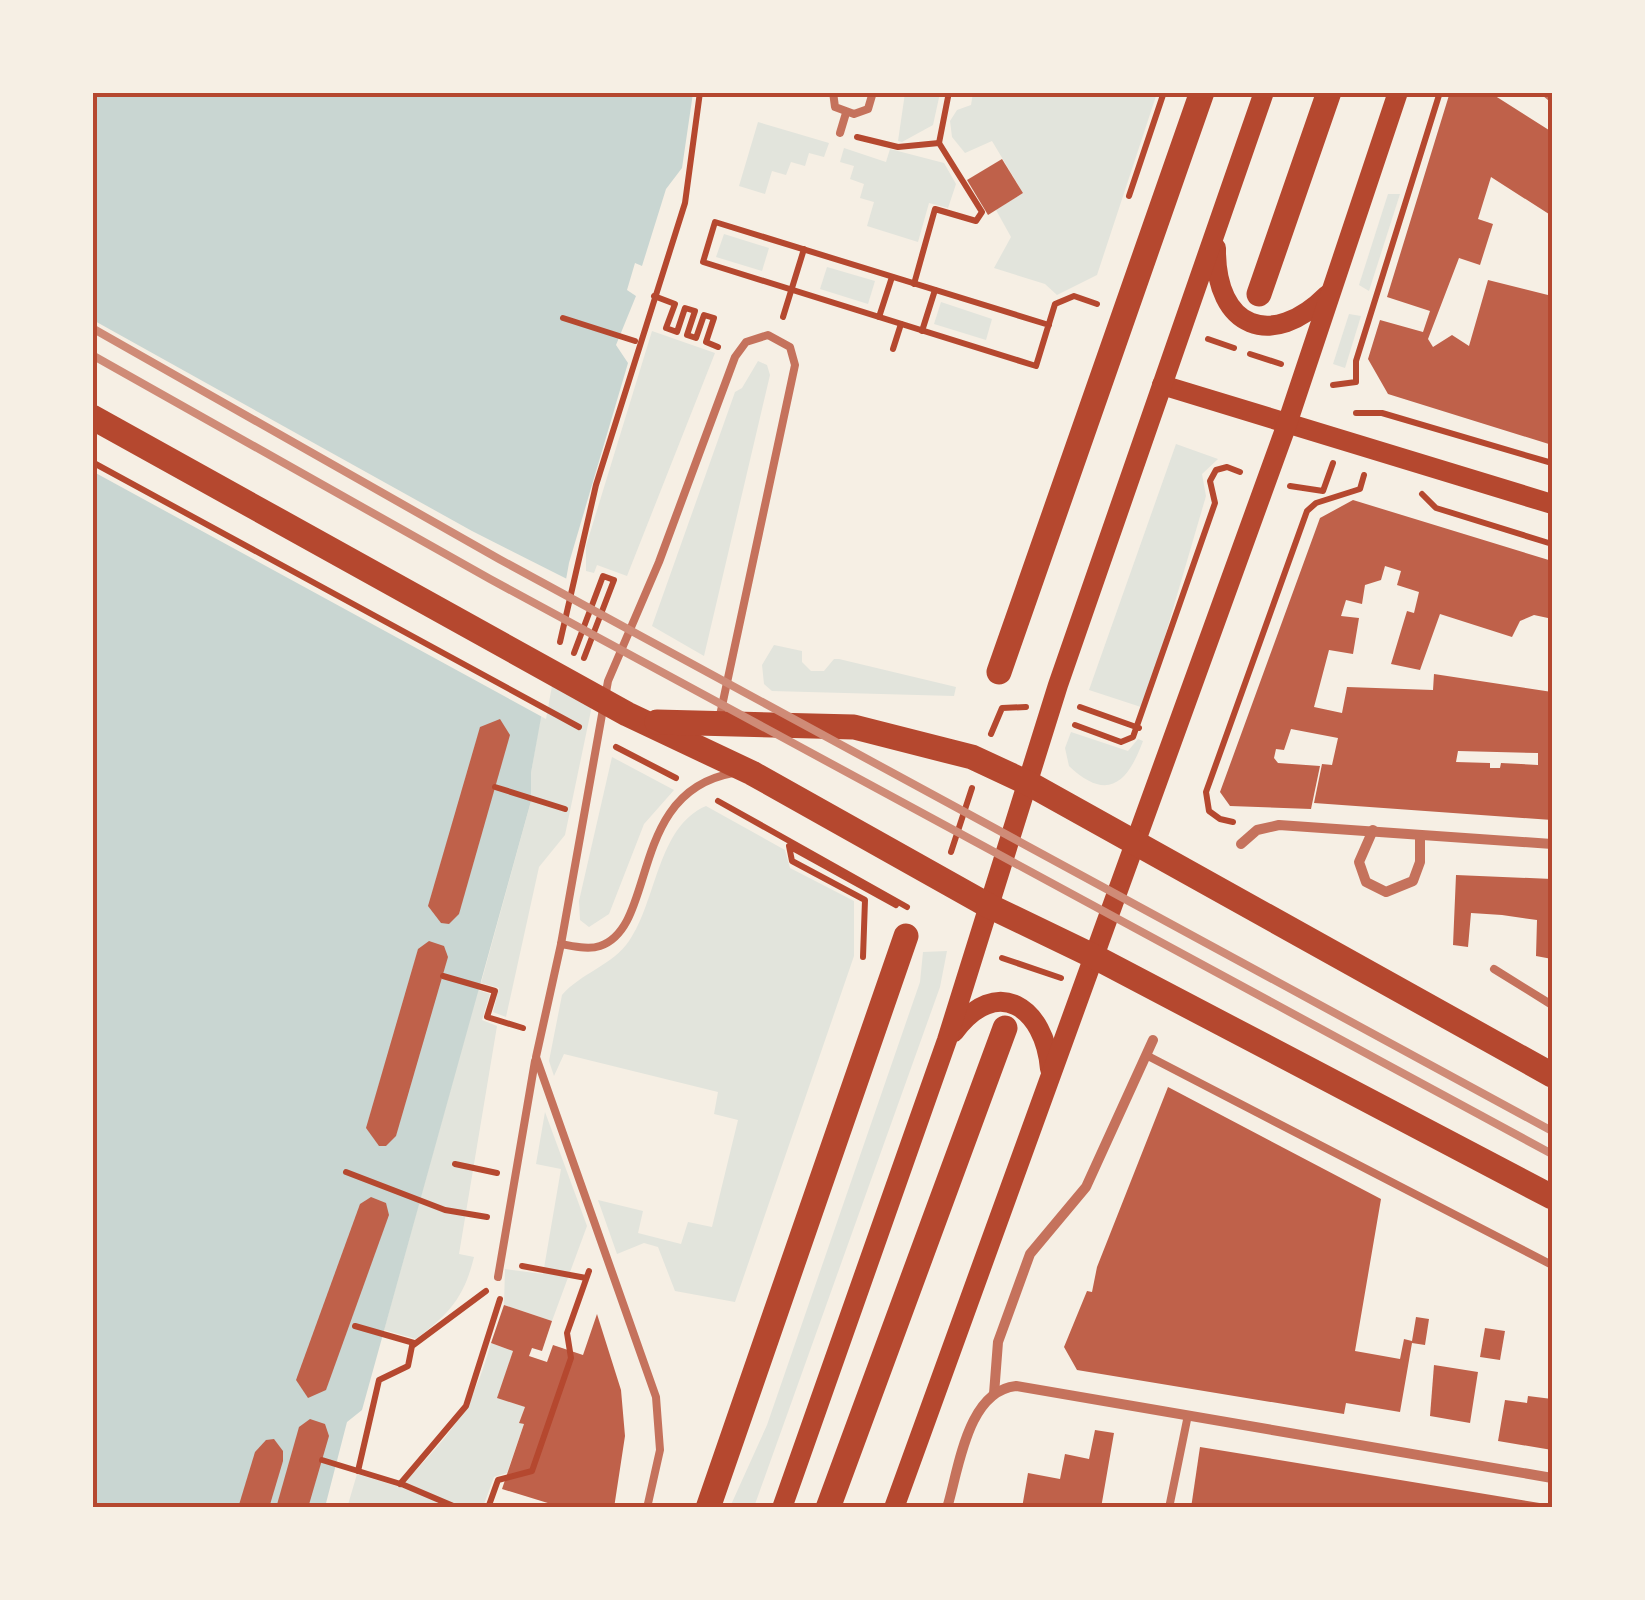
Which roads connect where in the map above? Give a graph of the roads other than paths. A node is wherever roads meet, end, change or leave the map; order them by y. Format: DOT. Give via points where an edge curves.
graph roads {
  1 [pos="833,92"];
  2 [pos="873,92"];
  3 [pos="1202,92"];
  4 [pos="1264,92"];
  5 [pos="1330,92"];
  6 [pos="1398,92"];
  7 [pos="1546,92"];
  8 [pos="1552,97"];
  9 [pos="846,113"];
  10 [pos="840,133"];
  11 [pos="1216,236"];
  12 [pos="1330,292"];
  13 [pos="1259,294"];
  14 [pos="1162,385"];
  15 [pos="92,417"];
  16 [pos="1287,424"];
  17 [pos="1552,504"];
  18 [pos="999,672"];
  19 [pos="628,714"];
  20 [pos="718,726"];
  21 [pos="752,773"];
  22 [pos="1028,782"];
  23 [pos="1373,830"];
  24 [pos="1420,837"];
  25 [pos="1135,842"];
  26 [pos="1240,844"];
  27 [pos="1552,844"];
  28 [pos="989,906"];
  29 [pos="911,922"];
  30 [pos="562,944"];
  31 [pos="1093,956"];
  32 [pos="1494,969"];
  33 [pos="1552,1005"];
  34 [pos="1005,1028"];
  35 [pos="948,1040"];
  36 [pos="1153,1040"];
  37 [pos="1146,1054"];
  38 [pos="536,1057"];
  39 [pos="1552,1075"];
  40 [pos="1050,1076"];
  41 [pos="1552,1197"];
  42 [pos="1552,1264"];
  43 [pos="498,1278"];
  44 [pos="994,1394"];
  45 [pos="1188,1416"];
  46 [pos="1552,1478"];
  47 [pos="647,1508"];
  48 [pos="708,1508"];
  49 [pos="782,1508"];
  50 [pos="828,1508"];
  51 [pos="894,1508"];
  52 [pos="947,1508"];
  53 [pos="1169,1508"];
  1 -- 9 [label="lane" via="835,107"];
  2 -- 9 [label="lane" via="864,111"];
  3 -- 18 [label="main road"];
  4 -- 11 [label="main road"];
  5 -- 13 [label="main road"];
  6 -- 12 [label="main road"];
  7 -- 8 [label="street"];
  9 -- 10 [label="lane"];
  11 -- 12 [label="main road" via="1221,288 1245,322 1277,328"];
  11 -- 14 [label="main road"];
  12 -- 16 [label="main road"];
  14 -- 16 [label="main road"];
  14 -- 22 [label="main road"];
  15 -- 19 [label="main road"];
  16 -- 17 [label="main road"];
  16 -- 25 [label="main road"];
  19 -- 20 [label="main road"];
  19 -- 21 [label="main road"];
  20 -- 22 [label="main road" via="886,732"];
  20 -- 30 [label="lane" via="795,366 793,350 778,338 754,338 734,357 660,562 608,681"];
  21 -- 28 [label="main road"];
  21 -- 30 [label="lane" via="727,774 696,788 664,819 618,933 595,948"];
  22 -- 25 [label="main road"];
  22 -- 28 [label="main road"];
  23 -- 24 [label="street"];
  23 -- 24 [label="street" via="1358,862 1366,882 1386,892 1412,880"];
  23 -- 26 [label="street" via="1279,826 1257,830"];
  24 -- 27 [label="street"];
  25 -- 31 [label="main road"];
  25 -- 39 [label="main road"];
  28 -- 31 [label="main road"];
  28 -- 35 [label="main road"];
  29 -- 48 [label="main road"];
  30 -- 38 [label="lane"];
  31 -- 40 [label="main road"];
  31 -- 41 [label="main road"];
  32 -- 33 [label="lane"];
  34 -- 50 [label="main road"];
  35 -- 40 [label="main road" via="981,1008 1019,1004 1039,1024"];
  35 -- 49 [label="main road"];
  36 -- 37 [label="street"];
  37 -- 42 [label="lane"];
  37 -- 44 [label="street" via="1086,1187 1030,1254 998,1342"];
  38 -- 43 [label="lane"];
  38 -- 47 [label="lane" via="660,1416 659,1460"];
  40 -- 51 [label="main road"];
  44 -- 45 [label="street" via="1016,1386"];
  44 -- 52 [label="street" via="978,1410"];
  45 -- 46 [label="street"];
  45 -- 53 [label="lane"];
}
